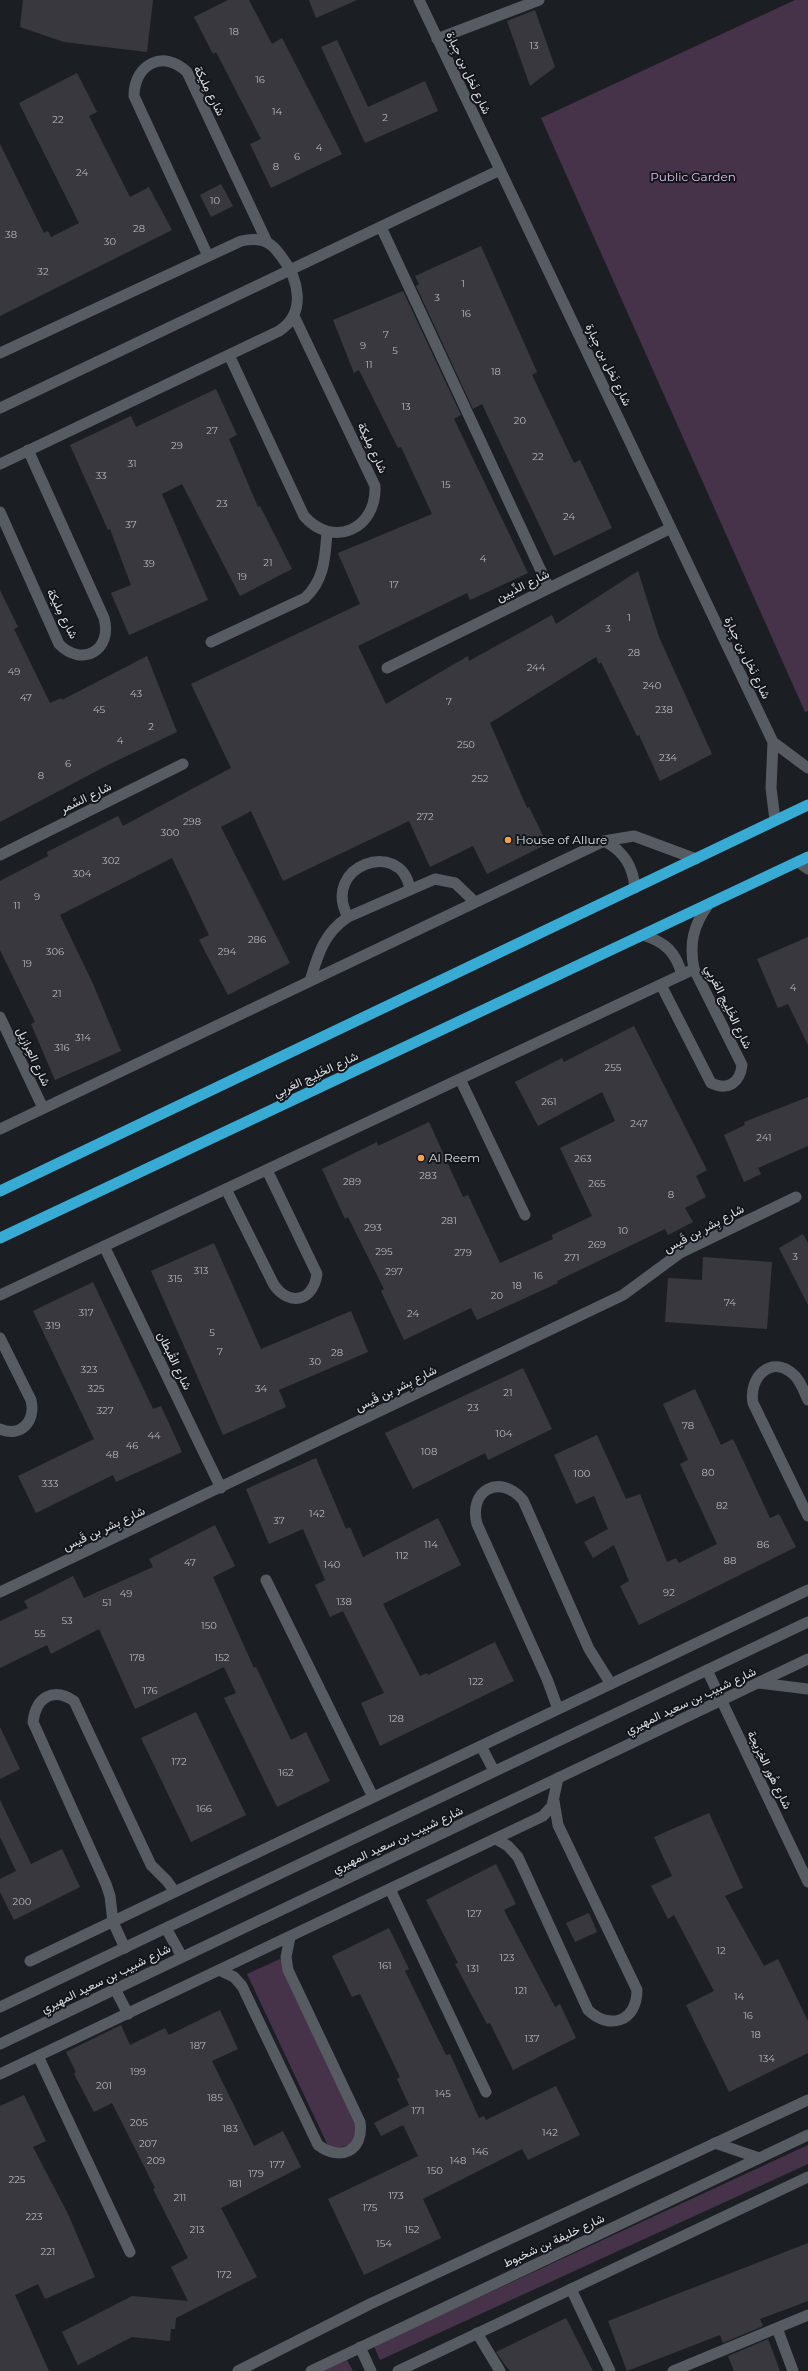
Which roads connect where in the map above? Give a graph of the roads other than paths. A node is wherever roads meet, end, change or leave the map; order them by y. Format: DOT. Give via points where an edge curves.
graph roads {
  1 [pos="419,0"];
  2 [pos="539,0"];
  3 [pos="437,39"];
  4 [pos="500,170"];
  5 [pos="381,227"];
  6 [pos="267,242"];
  7 [pos="208,256"];
  8 [pos="292,269"];
  9 [pos="294,316"];
  10 [pos="0,353"];
  11 [pos="229,355"];
  12 [pos="0,408"];
  13 [pos="28,450"];
  14 [pos="0,464"];
  15 [pos="0,512"];
  16 [pos="671,528"];
  17 [pos="327,532"];
  18 [pos="549,588"];
  19 [pos="210,642"];
  20 [pos="387,668"];
  21 [pos="773,742"];
  22 [pos="183,764"];
  23 [pos="808,768"];
  24 [pos="808,804"];
  25 [pos="775,820"];
  26 [pos="604,841"];
  27 [pos="0,855"];
  28 [pos="696,859"];
  29 [pos="803,859"];
  30 [pos="808,869"];
  31 [pos="635,888"];
  32 [pos="410,889"];
  33 [pos="476,902"];
  34 [pos="708,905"];
  35 [pos="348,917"];
  36 [pos="643,935"];
  37 [pos="694,969"];
  38 [pos="682,975"];
  39 [pos="310,981"];
  40 [pos="661,985"];
  41 [pos="0,1017"];
  42 [pos="460,1079"];
  43 [pos="44,1108"];
  44 [pos="0,1129"];
  45 [pos="268,1170"];
  46 [pos="226,1189"];
  47 [pos="0,1191"];
  48 [pos="796,1197"];
  49 [pos="525,1215"];
  50 [pos="0,1238"];
  51 [pos="104,1246"];
  52 [pos="0,1295"];
  53 [pos="0,1338"];
  54 [pos="808,1400"];
  55 [pos="0,1429"];
  56 [pos="221,1488"];
  57 [pos="808,1516"];
  58 [pos="266,1580"];
  59 [pos="808,1590"];
  60 [pos="0,1592"];
  61 [pos="808,1622"];
  62 [pos="808,1660"];
  63 [pos="707,1670"];
  64 [pos="760,1682"];
  65 [pos="611,1684"];
  66 [pos="808,1689"];
  67 [pos="721,1701"];
  68 [pos="558,1710"];
  69 [pos="481,1746"];
  70 [pos="494,1771"];
  71 [pos="558,1778"];
  72 [pos="373,1797"];
  73 [pos="554,1798"];
  74 [pos="496,1839"];
  75 [pos="808,1882"];
  76 [pos="390,1889"];
  77 [pos="174,1892"];
  78 [pos="113,1922"];
  79 [pos="166,1928"];
  80 [pos="290,1937"];
  81 [pos="125,1948"];
  82 [pos="182,1957"];
  83 [pos="30,1961"];
  84 [pos="219,1970"];
  85 [pos="115,1989"];
  86 [pos="0,2007"];
  87 [pos="128,2014"];
  88 [pos="0,2044"];
  89 [pos="38,2056"];
  90 [pos="0,2074"];
  91 [pos="486,2092"];
  92 [pos="808,2100"];
  93 [pos="808,2135"];
  94 [pos="715,2143"];
  95 [pos="759,2158"];
  96 [pos="808,2177"];
  97 [pos="130,2252"];
  98 [pos="571,2289"];
  99 [pos="808,2315"];
  100 [pos="777,2328"];
  101 [pos="477,2334"];
  102 [pos="360,2348"];
  103 [pos="699,2366"];
  104 [pos="238,2371"];
  105 [pos="310,2371"];
  106 [pos="371,2371"];
  107 [pos="398,2371"];
  108 [pos="500,2371"];
  109 [pos="610,2371"];
  110 [pos="673,2371"];
  111 [pos="793,2371"];
  1 -- 3 [label="street, شارع نَخل بن جِبارة"];
  2 -- 3 [label="street"];
  3 -- 4 [label="street, شارع نَخل بن جِبارة"];
  4 -- 5 [label="street"];
  4 -- 16 [label="street, شارع نَخل بن جِبارة"];
  5 -- 8 [label="street"];
  5 -- 18 [label="street"];
  6 -- 7 [label="street" via="250,239 241,241"];
  6 -- 7 [label="street, شارع مِليكة" via="187,72 174,62 159,61 145,67 140,73 136,80 134,96"];
  6 -- 8 [label="street, شارع مِليكة"];
  7 -- 10 [label="street"];
  8 -- 9 [label="street, شارع مِليكة" via="298,295"];
  8 -- 12 [label="street"];
  9 -- 11 [label="street" via="279,331"];
  9 -- 17 [label="street, شارع مِليكة" via="375,486 373,506 363,522 346,531"];
  11 -- 13 [label="street"];
  11 -- 17 [label="street" via="302,512 310,523"];
  13 -- 14 [label="street"];
  13 -- 15 [label="street, شارع مِليكة" via="104,618 104,641 94,652 79,656 71,654 59,644"];
  16 -- 18 [label="street, شارع الدِّيين"];
  16 -- 21 [label="street, شارع نَخل بن جِبارة"];
  17 -- 19 [label="street" via="324,567 315,589 305,598"];
  18 -- 20 [label="street, شارع الدِّيين"];
  21 -- 23 [label="street, شارع نَخل بن جِبارة"];
  21 -- 25 [label="street, شارع نَخل بن جِبارة" via="771,788"];
  22 -- 27 [label="street, شارع السَّمر"];
  24 -- 25 [label="highway"];
  25 -- 28 [label="highway"];
  26 -- 28 [label="street" via="634,836"];
  26 -- 31 [label="street" via="613,845 627,859"];
  26 -- 33 [label="street"];
  28 -- 31 [label="highway"];
  29 -- 30 [label="street"];
  29 -- 34 [label="highway, شارع الخَلِيج العَربِي"];
  31 -- 47 [label="highway"];
  32 -- 33 [label="street" via="428,881 448,880 460,886"];
  32 -- 35 [label="street"];
  32 -- 35 [label="street" via="409,881 400,868 382,862 363,865 351,874 343,886 341,896"];
  33 -- 39 [label="street"];
  34 -- 36 [label="highway, شارع الخَلِيج العَربِي"];
  34 -- 37 [label="street, شارع الخَلِيج العَربِي" via="698,919 692,935 691,953"];
  35 -- 39 [label="street" via="326,937"];
  36 -- 38 [label="street" via="657,939 669,948 678,960"];
  36 -- 50 [label="highway, شارع الخَلِيج العَربِي"];
  37 -- 38 [label="street"];
  37 -- 40 [label="street, شارع الخَلِيج العَربِي" via="742,1065 741,1074 729,1087 715,1085 706,1076"];
  38 -- 40 [label="street"];
  39 -- 43 [label="street"];
  40 -- 42 [label="street"];
  41 -- 43 [label="street, شارع العِرازِيل"];
  42 -- 45 [label="street"];
  42 -- 49 [label="street"];
  43 -- 44 [label="street"];
  45 -- 46 [label="street"];
  45 -- 46 [label="street" via="317,1274 316,1285 310,1293 300,1298 280,1294"];
  46 -- 51 [label="street"];
  48 -- 56 [label="street, شارع بِشر بن قَيس" via="680,1253 623,1295"];
  51 -- 52 [label="street"];
  51 -- 56 [label="street, شارع القُبطان"];
  53 -- 55 [label="street" via="31,1400 33,1410 31,1419 17,1432"];
  54 -- 57 [label="street" via="795,1375 787,1369 767,1369 759,1374 753,1383 752,1403"];
  56 -- 60 [label="street, شارع بِشر بن قَيس"];
  58 -- 72 [label="street"];
  59 -- 65 [label="street"];
  61 -- 63 [label="street, شارع شبيب بن سعيد المهيري"];
  62 -- 64 [label="street, شارع شبيب بن سعيد المهيري"];
  63 -- 67 [label="street, شارع هُور الخِرَيجة"];
  63 -- 70 [label="street, شارع شبيب بن سعيد المهيري"];
  64 -- 66 [label="street"];
  64 -- 67 [label="street, شارع شبيب بن سعيد المهيري"];
  65 -- 68 [label="street"];
  65 -- 68 [label="street" via="589,1649 523,1500 515,1491 505,1486 483,1492 474,1513 477,1524 547,1679"];
  67 -- 71 [label="street, شارع شبيب بن سعيد المهيري"];
  67 -- 75 [label="street, شارع هُور الخِرَيجة"];
  68 -- 69 [label="street"];
  69 -- 70 [label="street"];
  69 -- 72 [label="street"];
  70 -- 79 [label="street, شارع شبيب بن سعيد المهيري"];
  71 -- 73 [label="street"];
  71 -- 82 [label="street, شارع شبيب بن سعيد المهيري"];
  72 -- 77 [label="street"];
  73 -- 74 [label="street" via="552,1806 543,1816"];
  73 -- 74 [label="street" via="558,1825 637,1990 633,2010 625,2017 616,2021 605,2021 588,2010 518,1857 508,1846"];
  74 -- 76 [label="street"];
  76 -- 80 [label="street"];
  76 -- 91 [label="street"];
  77 -- 78 [label="street"];
  77 -- 78 [label="street, شارع شبيب بن سعيد المهيري" via="151,1864 74,1701 56,1694 46,1697 36,1708 34,1722 108,1890"];
  78 -- 81 [label="street, شارع شبيب بن سعيد المهيري"];
  78 -- 83 [label="street"];
  79 -- 81 [label="street, شارع شبيب بن سعيد المهيري"];
  79 -- 82 [label="street"];
  80 -- 84 [label="street"];
  80 -- 84 [label="street" via="286,1957 288,1970 360,2122 362,2133 357,2144 349,2151 338,2154 327,2152 318,2145 242,1986 234,1977"];
  81 -- 86 [label="street, شارع شبيب بن سعيد المهيري"];
  82 -- 85 [label="street, شارع شبيب بن سعيد المهيري"];
  84 -- 87 [label="street"];
  85 -- 87 [label="street"];
  85 -- 88 [label="street, شارع شبيب بن سعيد المهيري"];
  87 -- 89 [label="street"];
  89 -- 90 [label="street"];
  89 -- 97 [label="street"];
  92 -- 94 [label="street"];
  93 -- 95 [label="street, شارع خليفة بن شخبوط"];
  94 -- 95 [label="street"];
  94 -- 104 [label="street" via="370,2304"];
  95 -- 102 [label="street, شارع خليفة بن شخبوط"];
  96 -- 98 [label="street"];
  98 -- 101 [label="street"];
  98 -- 109 [label="street"];
  99 -- 100 [label="street"];
  100 -- 103 [label="street"];
  100 -- 111 [label="street"];
  101 -- 107 [label="street"];
  101 -- 108 [label="street"];
  102 -- 105 [label="street, شارع خليفة بن شخبوط"];
  102 -- 106 [label="street"];
  103 -- 110 [label="street"];
}
